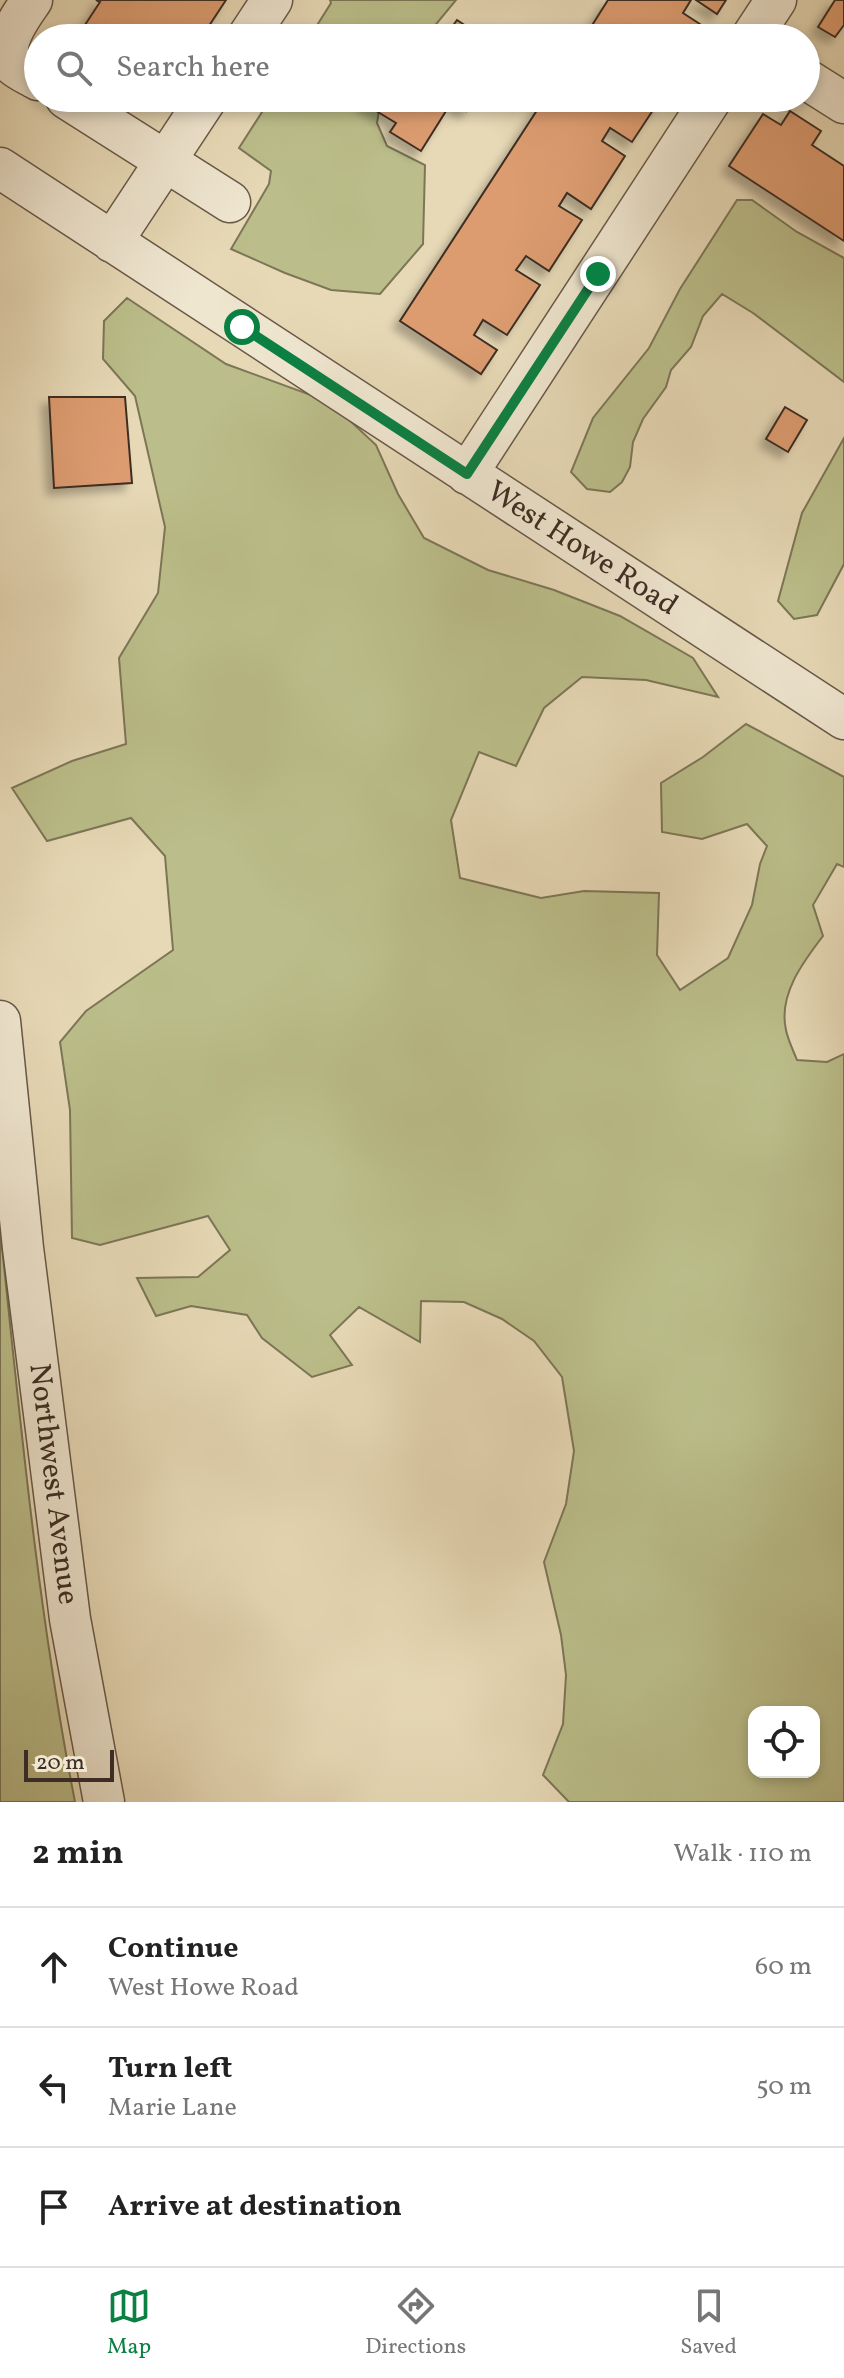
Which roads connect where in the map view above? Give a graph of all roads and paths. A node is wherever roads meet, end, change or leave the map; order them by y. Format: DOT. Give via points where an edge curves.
graph roads {
  1 [pos="32,0"];
  2 [pos="272,0"];
  3 [pos="776,0"];
  4 [pos="256,24"];
  5 [pos="760,24"];
  6 [pos="24,71"];
  7 [pos="820,88"];
  8 [pos="844,103"];
  9 [pos="88,112"];
  10 [pos="198,112"];
  11 [pos="703,112"];
  12 [pos="166,161"];
  13 [pos="0,168"];
  14 [pos="230,202"];
  15 [pos="112,242"];
  16 [pos="467,474"];
  17 [pos="840,708"];
  18 [pos="0,1021"];
  19 [pos="104,1802"];
  1 -- 6 [label="street" via="8,35 5,49 11,63"];
  2 -- 4 [label="street"];
  3 -- 5 [label="street"];
  7 -- 8 [label="street"];
  9 -- 12 [label="street"];
  10 -- 12 [label="street"];
  11 -- 16 [label="street"];
  12 -- 14 [label="street"];
  12 -- 15 [label="street"];
  13 -- 15 [label="street, West Howe Road"];
  15 -- 16 [label="street, West Howe Road"];
  16 -- 17 [label="street, West Howe Road"];
  18 -- 19 [label="street, Northwest Avenue" via="70,1619"];
}
